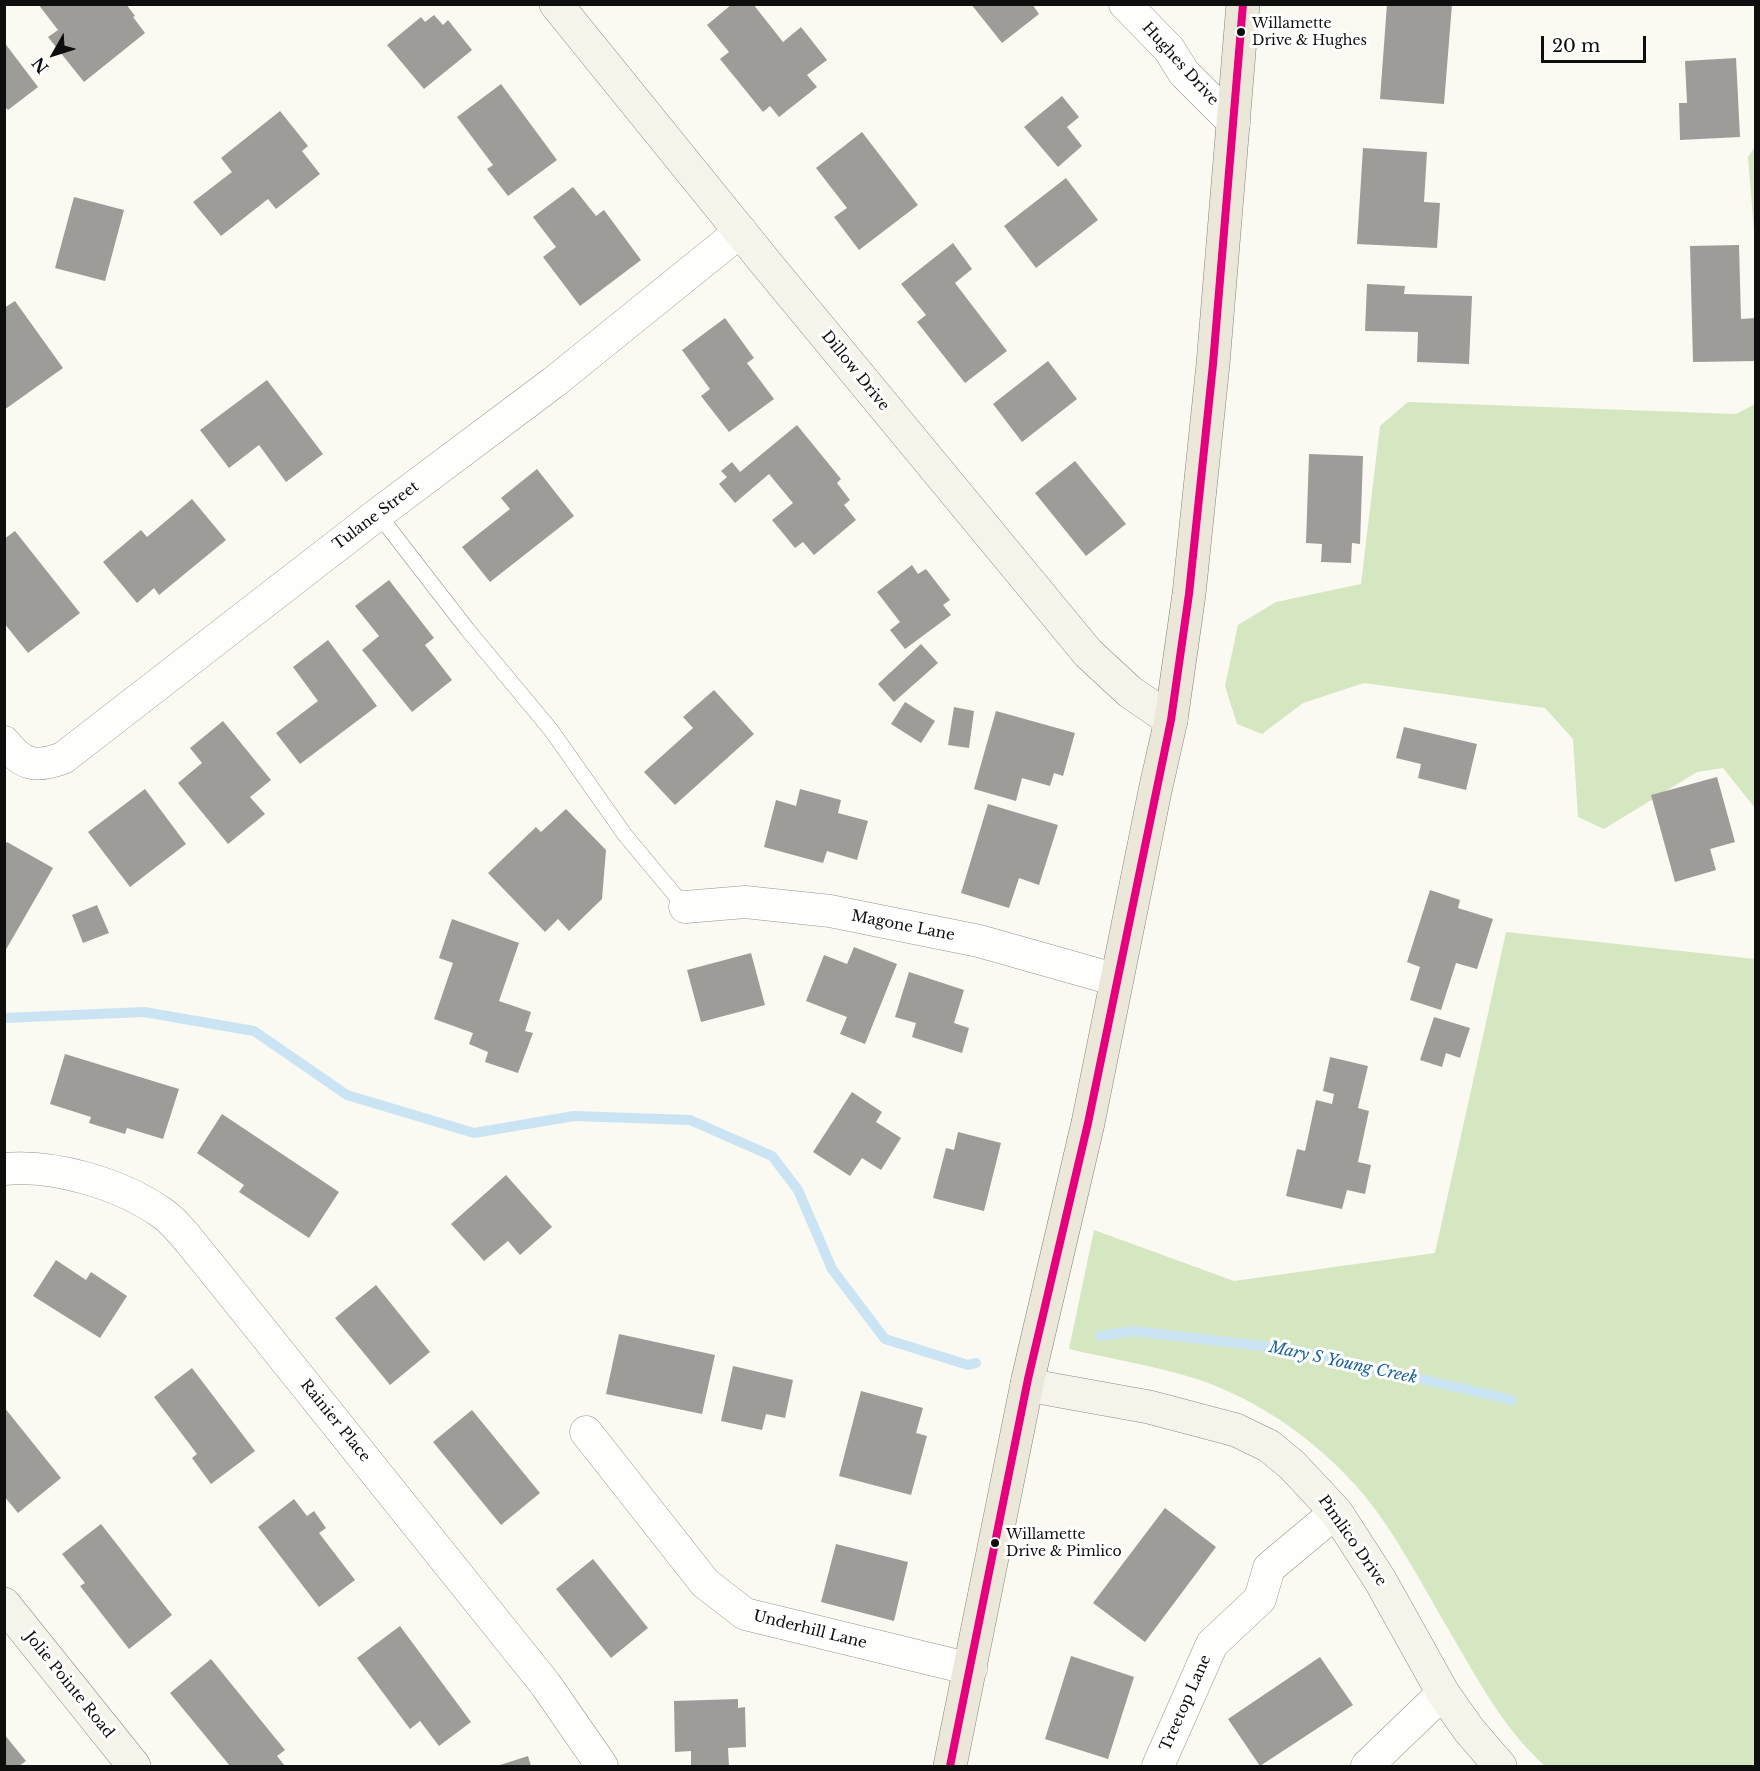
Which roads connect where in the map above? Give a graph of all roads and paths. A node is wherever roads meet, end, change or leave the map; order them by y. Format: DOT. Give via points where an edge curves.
graph roads {
  1 [pos="556,4"];
  2 [pos="1125,4"];
  3 [pos="1243,4"];
  4 [pos="1234,123"];
  5 [pos="741,231"];
  6 [pos="378,514"];
  7 [pos="1171,720"];
  8 [pos="4,742"];
  9 [pos="685,907"];
  10 [pos="1117,980"];
  11 [pos="4,1169"];
  12 [pos="1027,1385"];
  13 [pos="586,1432"];
  14 [pos="1336,1512"];
  15 [pos="4,1604"];
  16 [pos="971,1669"];
  17 [pos="1443,1693"];
  18 [pos="134,1767"];
  19 [pos="603,1767"];
  20 [pos="950,1767"];
  21 [pos="1158,1767"];
  22 [pos="1367,1767"];
  23 [pos="1500,1767"];
  1 -- 5 [label="street, Dillow Drive"];
  2 -- 4 [label="street, Hughes Drive" via="1170,49 1184,73"];
  3 -- 4 [label="main road"];
  4 -- 7 [label="main road" via="1189,594"];
  5 -- 6 [label="street, Tulane Street" via="554,382"];
  5 -- 7 [label="street, Dillow Drive" via="1088,653 1130,692"];
  6 -- 8 [label="street, Tulane Street" via="63,758 45,765 28,763"];
  6 -- 9 [label="lane" via="551,730 625,835"];
  7 -- 10 [label="main road"];
  9 -- 10 [label="street, Magone Lane" via="745,902 830,911 979,941"];
  10 -- 12 [label="main road"];
  11 -- 19 [label="street, Rainier Place" via="26,1167 73,1175 111,1187 164,1214 206,1261 546,1685"];
  12 -- 14 [label="street, Pimlico Drive" via="1149,1407 1236,1430 1269,1446"];
  12 -- 16 [label="main road"];
  13 -- 16 [label="street, Underhill Lane" via="705,1583 745,1614"];
  14 -- 17 [label="street, Pimlico Drive" via="1380,1580"];
  14 -- 21 [label="street, Treetop Lane" via="1269,1568 1260,1599 1212,1644"];
  15 -- 18 [label="street, Jolie Pointe Road"];
  16 -- 20 [label="main road"];
  17 -- 22 [label="street"];
  17 -- 23 [label="street, Pimlico Drive"];
}
